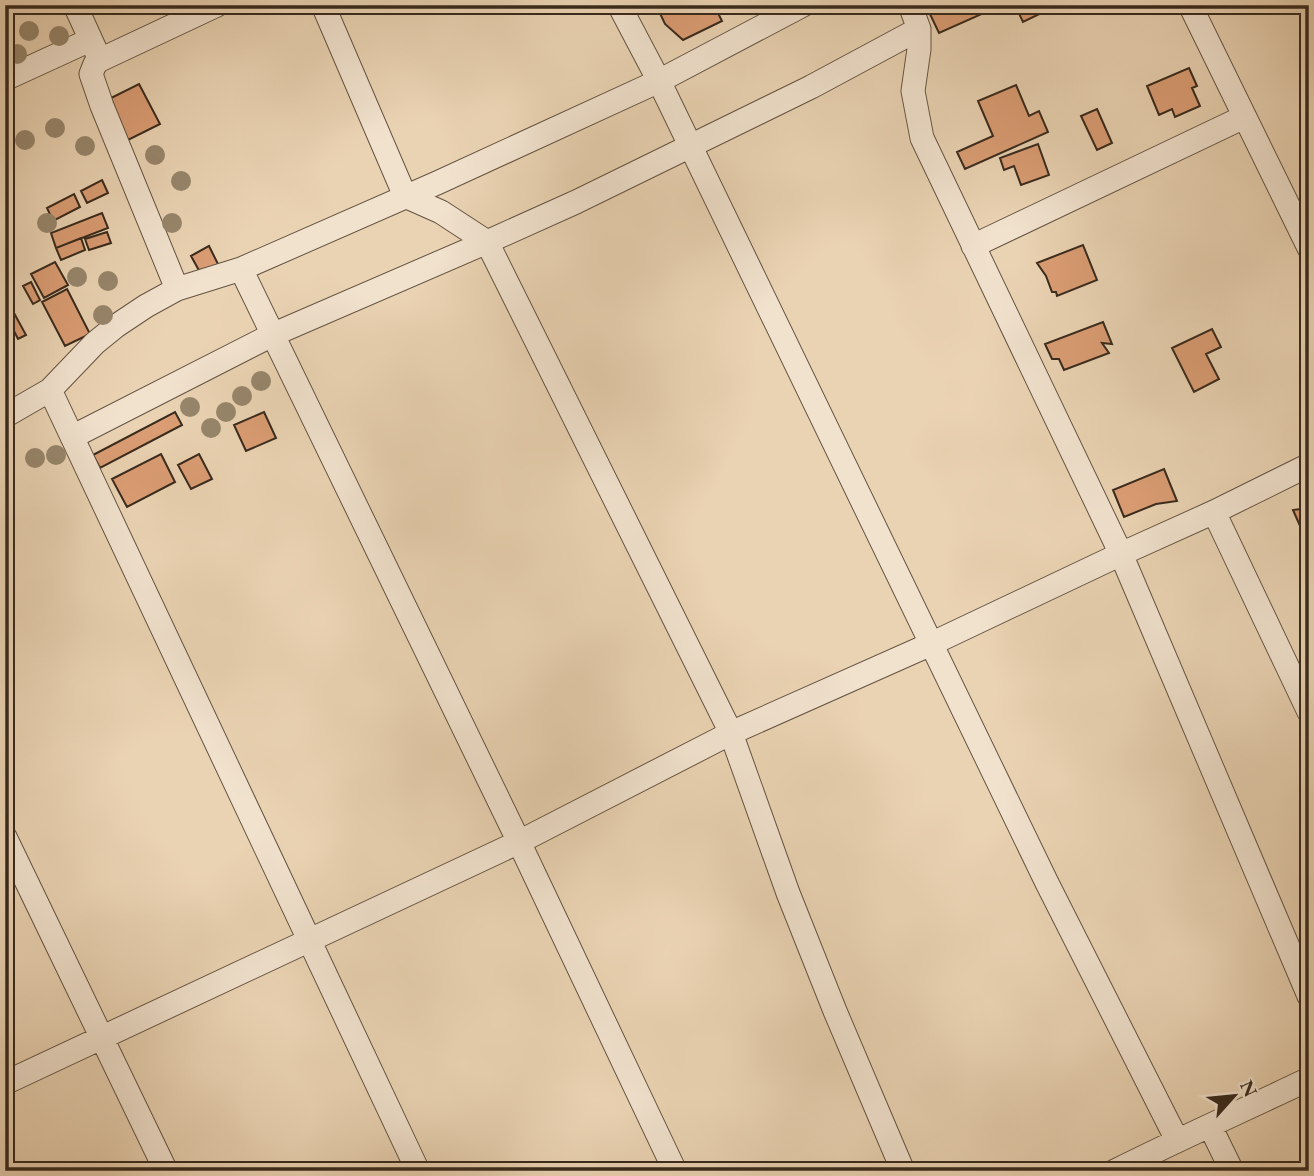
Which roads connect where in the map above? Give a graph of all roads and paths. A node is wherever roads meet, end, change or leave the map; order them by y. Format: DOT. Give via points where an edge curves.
graph roads {
  1 [pos="75,5"];
  2 [pos="217,5"];
  3 [pos="323,5"];
  4 [pos="619,5"];
  5 [pos="803,5"];
  6 [pos="909,5"];
  7 [pos="1190,5"];
  8 [pos="919,29"];
  9 [pos="95,50"];
  10 [pos="5,79"];
  11 [pos="659,81"];
  12 [pos="1244,117"];
  13 [pos="691,146"];
  14 [pos="405,196"];
  15 [pos="488,242"];
  16 [pos="973,246"];
  17 [pos="1309,248"];
  18 [pos="241,269"];
  19 [pos="177,289"];
  20 [pos="272,335"];
  21 [pos="50,390"];
  22 [pos="5,416"];
  23 [pos="72,438"];
  24 [pos="1309,465"];
  25 [pos="1214,512"];
  26 [pos="1121,554"];
  27 [pos="931,644"];
  28 [pos="1309,712"];
  29 [pos="731,733"];
  30 [pos="5,837"];
  31 [pos="519,842"];
  32 [pos="309,941"];
  33 [pos="1309,996"];
  34 [pos="101,1038"];
  35 [pos="1309,1079"];
  36 [pos="5,1083"];
  37 [pos="1210,1126"];
  38 [pos="1177,1140"];
  39 [pos="166,1171"];
  40 [pos="418,1171"];
  41 [pos="675,1171"];
  42 [pos="903,1171"];
  43 [pos="1115,1171"];
  44 [pos="1232,1171"];
  1 -- 9 [label="street"];
  2 -- 9 [label="street"];
  3 -- 14 [label="street"];
  4 -- 11 [label="street"];
  5 -- 11 [label="street"];
  6 -- 8 [label="street"];
  7 -- 12 [label="street"];
  8 -- 13 [label="street"];
  8 -- 16 [label="street" via="913,91 922,138"];
  9 -- 10 [label="street"];
  9 -- 19 [label="street" via="91,74"];
  11 -- 13 [label="street"];
  11 -- 14 [label="street"];
  12 -- 16 [label="street"];
  12 -- 17 [label="street"];
  13 -- 15 [label="street"];
  13 -- 27 [label="street"];
  14 -- 15 [label="street"];
  14 -- 18 [label="street"];
  15 -- 20 [label="street"];
  15 -- 29 [label="street"];
  16 -- 26 [label="street"];
  18 -- 19 [label="street"];
  18 -- 20 [label="street"];
  19 -- 21 [label="street" via="116,326"];
  20 -- 23 [label="street"];
  20 -- 31 [label="street"];
  21 -- 22 [label="street"];
  21 -- 23 [label="street"];
  23 -- 32 [label="street"];
  24 -- 25 [label="street"];
  25 -- 26 [label="street"];
  25 -- 28 [label="street"];
  26 -- 27 [label="street"];
  26 -- 33 [label="street"];
  27 -- 29 [label="street"];
  27 -- 38 [label="street"];
  29 -- 31 [label="street"];
  29 -- 42 [label="street" via="788,893"];
  30 -- 34 [label="street"];
  31 -- 32 [label="street"];
  31 -- 41 [label="street"];
  32 -- 34 [label="street"];
  32 -- 40 [label="street"];
  34 -- 36 [label="street"];
  34 -- 39 [label="street"];
  35 -- 37 [label="street"];
  37 -- 38 [label="street"];
  37 -- 44 [label="street"];
  38 -- 43 [label="street"];
}
